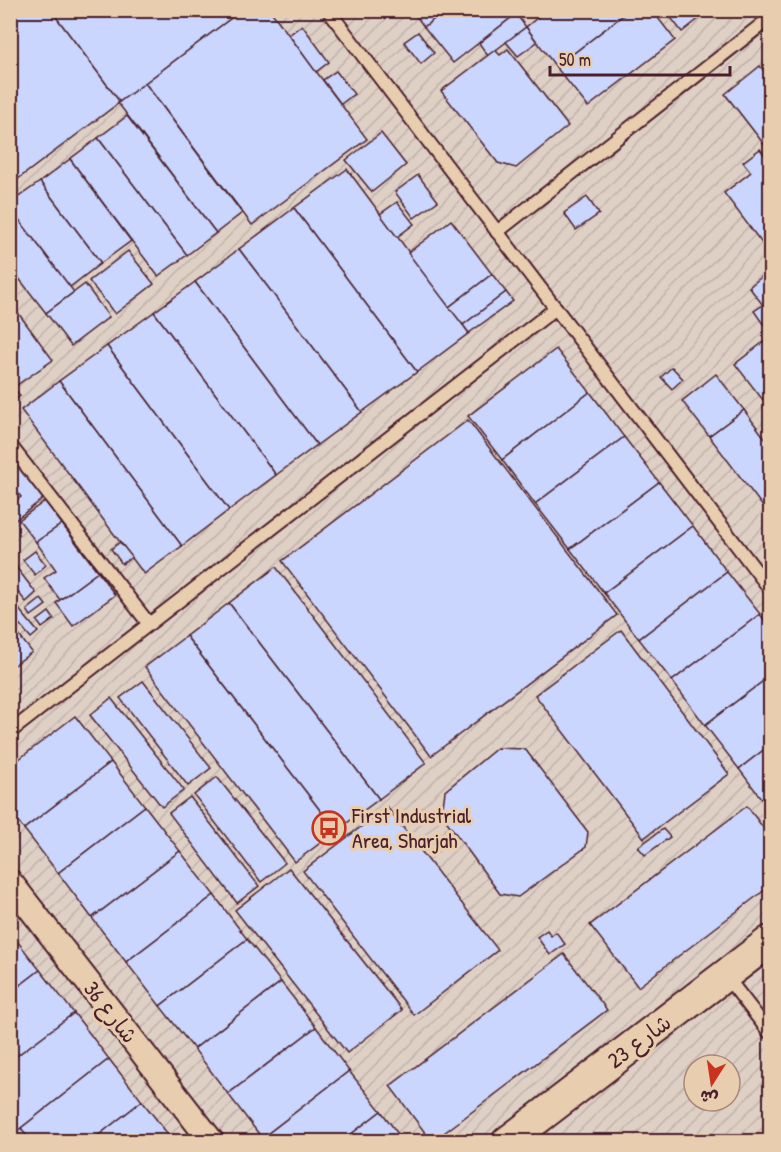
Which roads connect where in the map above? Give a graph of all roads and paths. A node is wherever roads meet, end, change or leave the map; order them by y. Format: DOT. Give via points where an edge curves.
graph roads {
  1 [pos="328,10"];
  2 [pos="771,18"];
  3 [pos="498,232"];
  4 [pos="556,308"];
  5 [pos="10,444"];
  6 [pos="771,589"];
  7 [pos="149,624"];
  8 [pos="10,732"];
  9 [pos="10,882"];
  10 [pos="771,941"];
  11 [pos="725,975"];
  12 [pos="771,1033"];
  13 [pos="212,1142"];
  14 [pos="507,1142"];
  1 -- 3 [label="lane"];
  2 -- 3 [label="lane"];
  3 -- 4 [label="lane"];
  4 -- 6 [label="lane"];
  4 -- 7 [label="lane"];
  5 -- 7 [label="lane"];
  7 -- 8 [label="lane"];
  9 -- 13 [label="street, شارع 36"];
  10 -- 11 [label="street, شارع 23"];
  11 -- 12 [label="lane"];
  11 -- 14 [label="street, شارع 23"];
}
